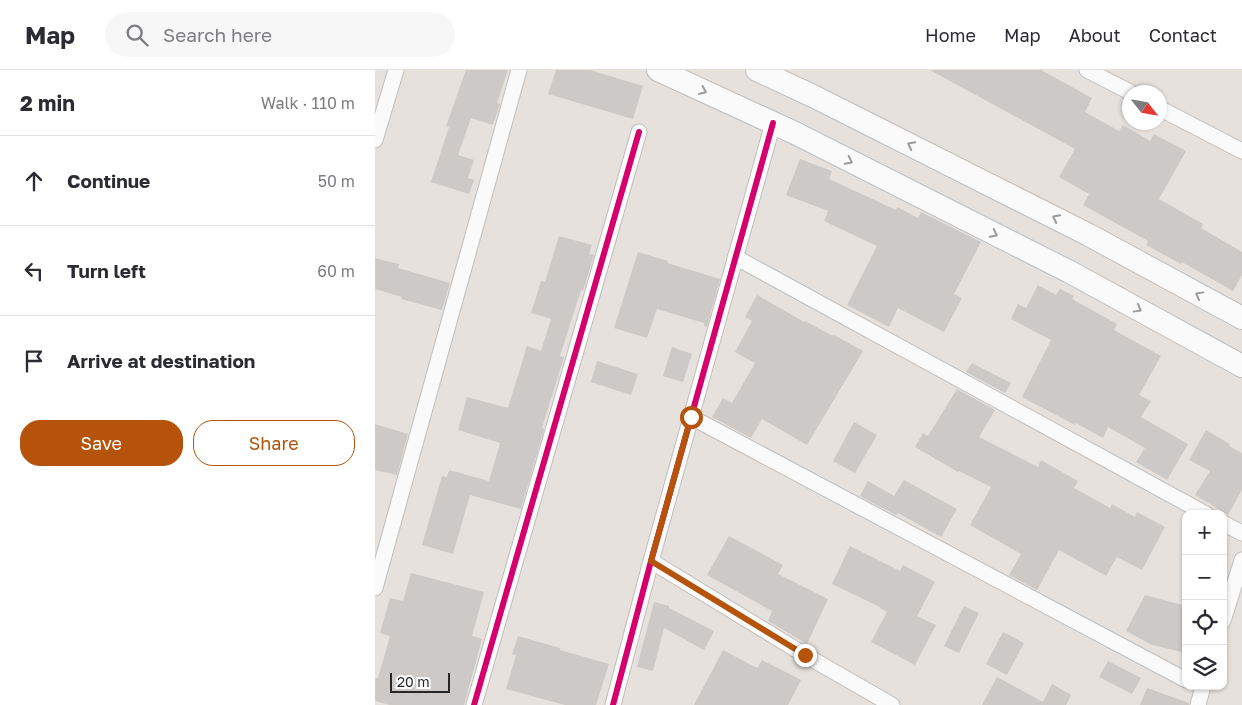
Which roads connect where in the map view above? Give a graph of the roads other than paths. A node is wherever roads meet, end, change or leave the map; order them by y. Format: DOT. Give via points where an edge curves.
graph roads {
  1 [pos="396,70"];
  2 [pos="519,70"];
  3 [pos="658,70"];
  4 [pos="757,70"];
  5 [pos="1087,70"];
  6 [pos="786,76"];
  7 [pos="1122,88"];
  8 [pos="1167,112"];
  9 [pos="773,123"];
  10 [pos="639,132"];
  11 [pos="375,140"];
  12 [pos="1242,151"];
  13 [pos="735,257"];
  14 [pos="1242,318"];
  15 [pos="1242,366"];
  16 [pos="691,417"];
  17 [pos="1199,510"];
  18 [pos="1227,525"];
  19 [pos="1242,533"];
  20 [pos="1242,560"];
  21 [pos="651,561"];
  22 [pos="375,588"];
  23 [pos="1227,608"];
  24 [pos="1182,678"];
  25 [pos="1200,690"];
  26 [pos="474,705"];
  27 [pos="613,705"];
  28 [pos="892,705"];
  29 [pos="1198,705"];
  1 -- 11 [label="street"];
  2 -- 22 [label="street"];
  3 -- 9 [label="main road, one-way"];
  4 -- 6 [label="main road"];
  5 -- 7 [label="street"];
  14 -- 6 [label="main road, one-way" via="1089,235 813,96"];
  8 -- 12 [label="street"];
  9 -- 13 [label="street"];
  9 -- 15 [label="main road, one-way" via="1070,272"];
  10 -- 26 [label="street"];
  13 -- 16 [label="street"];
  13 -- 17 [label="street"];
  16 -- 21 [label="street"];
  16 -- 24 [label="street"];
  18 -- 19 [label="street"];
  20 -- 23 [label="street"];
  21 -- 27 [label="street"];
  21 -- 28 [label="street"];
  25 -- 29 [label="street"];
}
